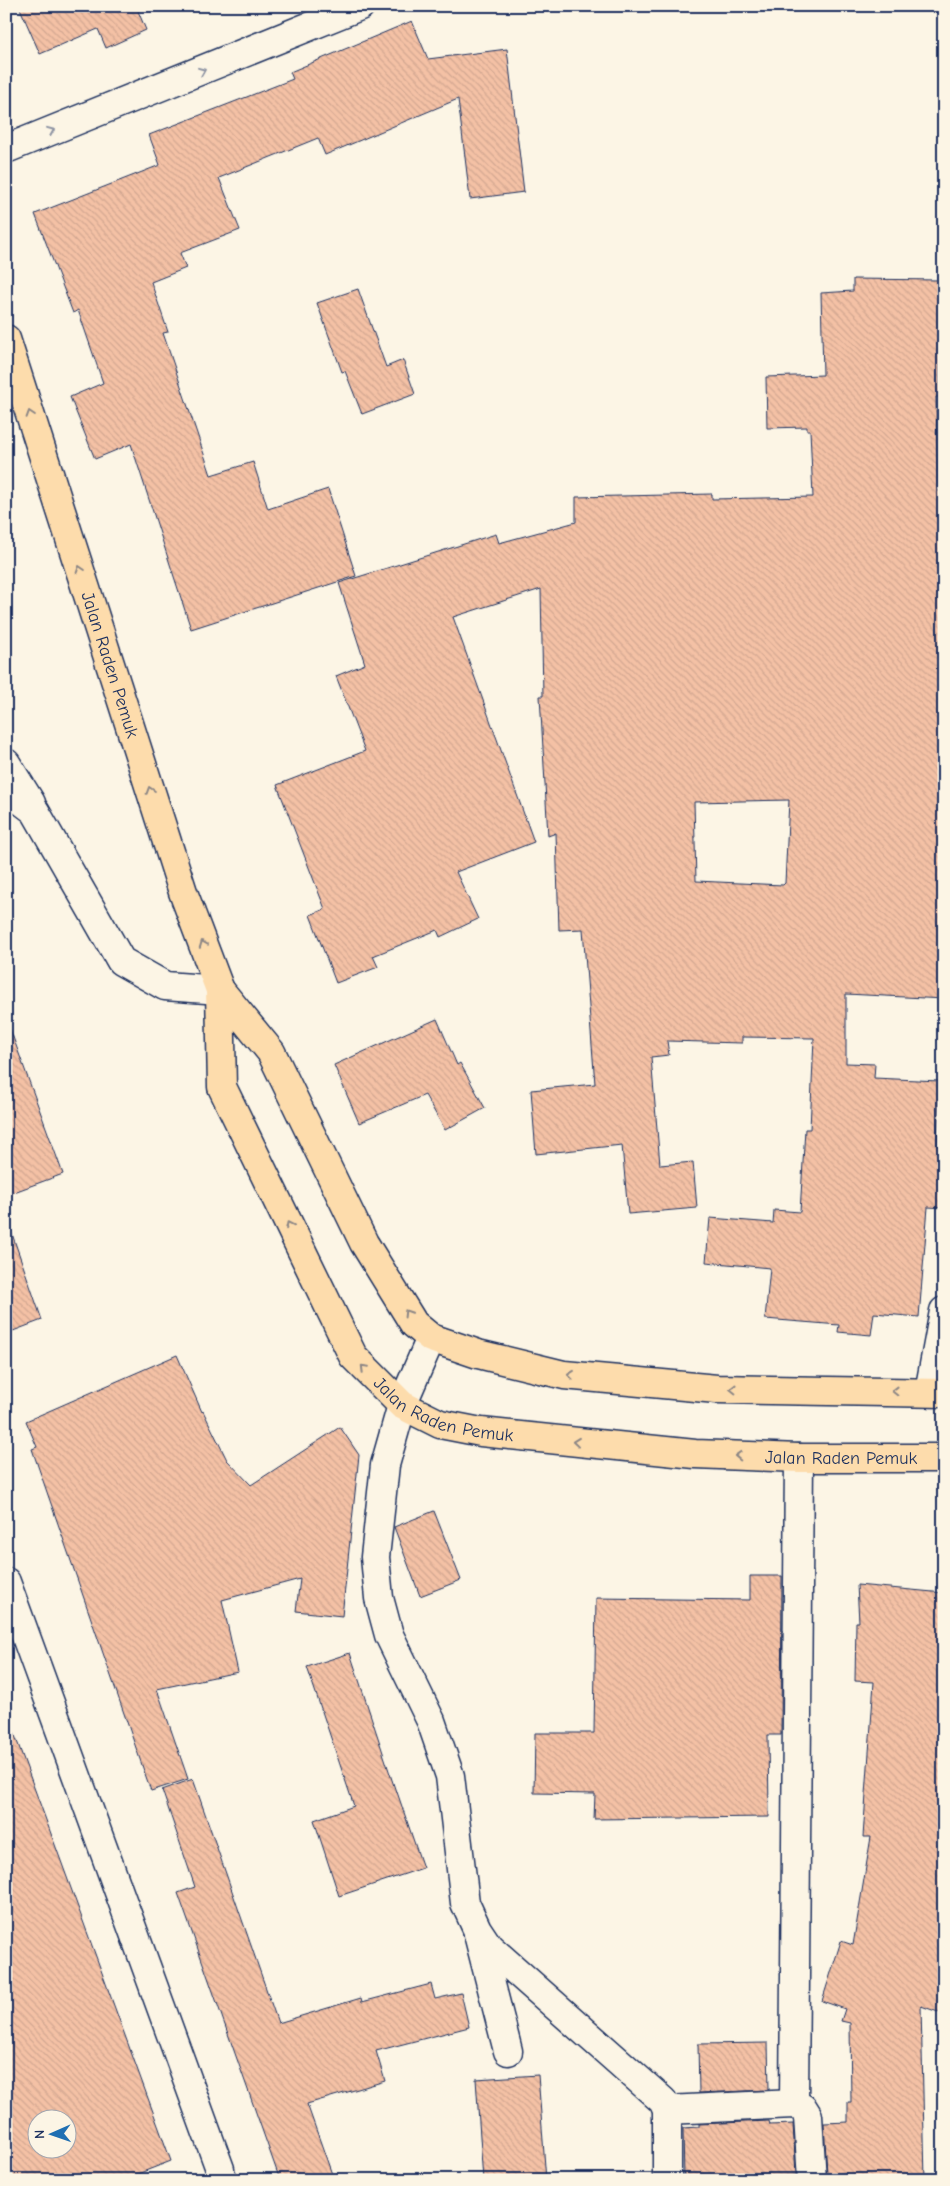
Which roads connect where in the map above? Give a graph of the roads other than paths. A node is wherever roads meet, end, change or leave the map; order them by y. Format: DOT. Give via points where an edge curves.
graph roads {
  1 [pos="360,6"];
  2 [pos="6,149"];
  3 [pos="6,339"];
  4 [pos="6,763"];
  5 [pos="6,789"];
  6 [pos="36,811"];
  7 [pos="220,990"];
  8 [pos="944,1311"];
  9 [pos="431,1338"];
  10 [pos="936,1392"];
  11 [pos="402,1405"];
  12 [pos="799,1458"];
  13 [pos="944,1458"];
  14 [pos="6,1582"];
  15 [pos="476,1929"];
  16 [pos="508,2051"];
  17 [pos="794,2104"];
  18 [pos="667,2110"];
  19 [pos="221,2180"];
  20 [pos="667,2180"];
  21 [pos="812,2180"];
  2 -- 1 [label="street, one-way"];
  7 -- 3 [label="highway, Jalan Raden Pemuk, one-way" via="183,892"];
  4 -- 6 [label="street"];
  5 -- 6 [label="street"];
  6 -- 7 [label="street" via="121,961 165,986"];
  9 -- 7 [label="highway, Jalan Raden Pemuk, one-way" via="414,1324 364,1243 271,1052"];
  11 -- 7 [label="highway, Jalan Raden Pemuk, one-way" via="353,1356 222,1087"];
  8 -- 10 [label="street"];
  10 -- 9 [label="highway, Jalan Raden Pemuk, one-way" via="717,1389 564,1375 478,1354"];
  9 -- 11 [label="street"];
  12 -- 11 [label="highway, Jalan Raden Pemuk, one-way" via="695,1454 481,1432 440,1424"];
  11 -- 15 [label="street" via="384,1474 375,1557 379,1598 389,1634 431,1721 450,1776 466,1903"];
  12 -- 13 [label="highway, Jalan Raden Pemuk"];
  12 -- 17 [label="street"];
  14 -- 19 [label="street" via="220,2169"];
  15 -- 16 [label="street"];
  15 -- 18 [label="street" via="489,1947 663,2101"];
  17 -- 18 [label="street"];
  17 -- 21 [label="street" via="803,2108 808,2116"];
  18 -- 20 [label="street"];
}
